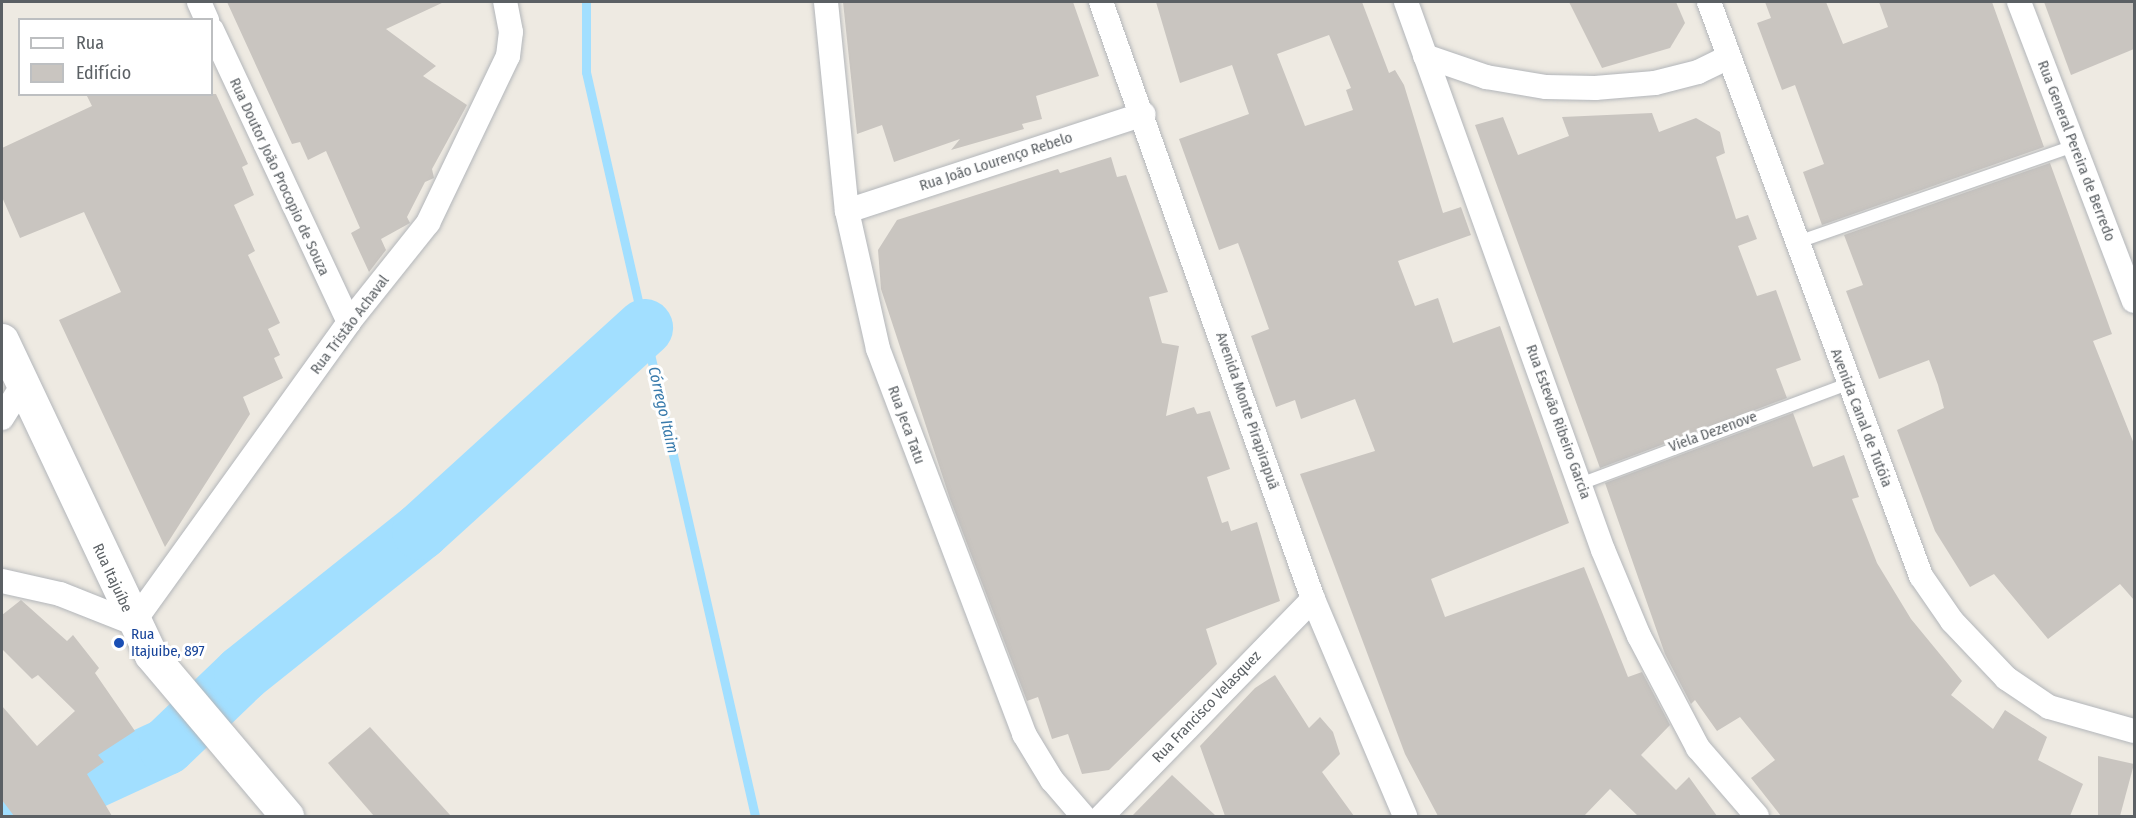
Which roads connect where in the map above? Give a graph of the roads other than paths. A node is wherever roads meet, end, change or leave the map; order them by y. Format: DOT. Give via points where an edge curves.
graph roads {
  1 [pos="199,2"];
  2 [pos="505,2"];
  3 [pos="826,2"];
  4 [pos="1101,2"];
  5 [pos="1406,2"];
  6 [pos="1709,2"];
  7 [pos="2019,2"];
  8 [pos="206,18"];
  9 [pos="213,32"];
  10 [pos="1425,56"];
  11 [pos="1729,57"];
  12 [pos="1144,114"];
  13 [pos="2073,146"];
  14 [pos="847,210"];
  15 [pos="1795,243"];
  16 [pos="2134,301"];
  17 [pos="349,322"];
  18 [pos="2,340"];
  19 [pos="1847,384"];
  20 [pos="21,387"];
  21 [pos="2,418"];
  22 [pos="1580,484"];
  23 [pos="2,581"];
  24 [pos="1312,599"];
  25 [pos="133,623"];
  26 [pos="2134,731"];
  27 [pos="287,816"];
  28 [pos="1083,816"];
  29 [pos="1102,816"];
  30 [pos="1405,816"];
  31 [pos="1757,816"];
  1 -- 8 [label="street"];
  2 -- 17 [label="street, Rua Tristão Achaval" via="511,32 508,56 456,172 428,223"];
  3 -- 14 [label="street, Rua Jeca Tatu"];
  4 -- 12 [label="street, Avenida Monte Pirapirapuã"];
  5 -- 10 [label="street, Rua Estevão Ribeiro Garcia"];
  6 -- 11 [label="street, Avenida Canal de Tutóia"];
  7 -- 13 [label="street, Rua General Pereira de Berredo"];
  9 -- 17 [label="street, Rua Doutor João Procopio de Souza"];
  10 -- 11 [label="street" via="1486,77 1546,87 1595,88 1655,83 1698,72"];
  10 -- 22 [label="street, Rua Estevão Ribeiro Garcia"];
  11 -- 15 [label="street, Avenida Canal de Tutóia"];
  12 -- 14 [label="street, Rua João Lourenço Rebelo"];
  12 -- 24 [label="street, Avenida Monte Pirapirapuã"];
  13 -- 15 [label="lane"];
  13 -- 16 [label="street, Rua General Pereira de Berredo"];
  14 -- 28 [label="street, Rua Jeca Tatu" via="878,349 1002,682 1046,771"];
  15 -- 19 [label="street, Avenida Canal de Tutóia"];
  17 -- 25 [label="street, Rua Tristão Achaval"];
  18 -- 20 [label="main road, Rua Itajuíbe"];
  19 -- 22 [label="lane, Viela Dezenove"];
  19 -- 26 [label="street, Avenida Canal de Tutóia" via="1921,576 1952,621 2006,678 2049,707"];
  20 -- 21 [label="street"];
  20 -- 25 [label="main road, Rua Itajuíbe"];
  22 -- 31 [label="street, Rua Estevão Ribeiro Garcia" via="1638,636 1698,748"];
  23 -- 25 [label="street" via="60,594"];
  24 -- 29 [label="street, Rua Francisco Velasquez"];
  24 -- 30 [label="street, Avenida Monte Pirapirapuã"];
  25 -- 27 [label="main road, Rua Itajuíbe" via="168,680"];
}
